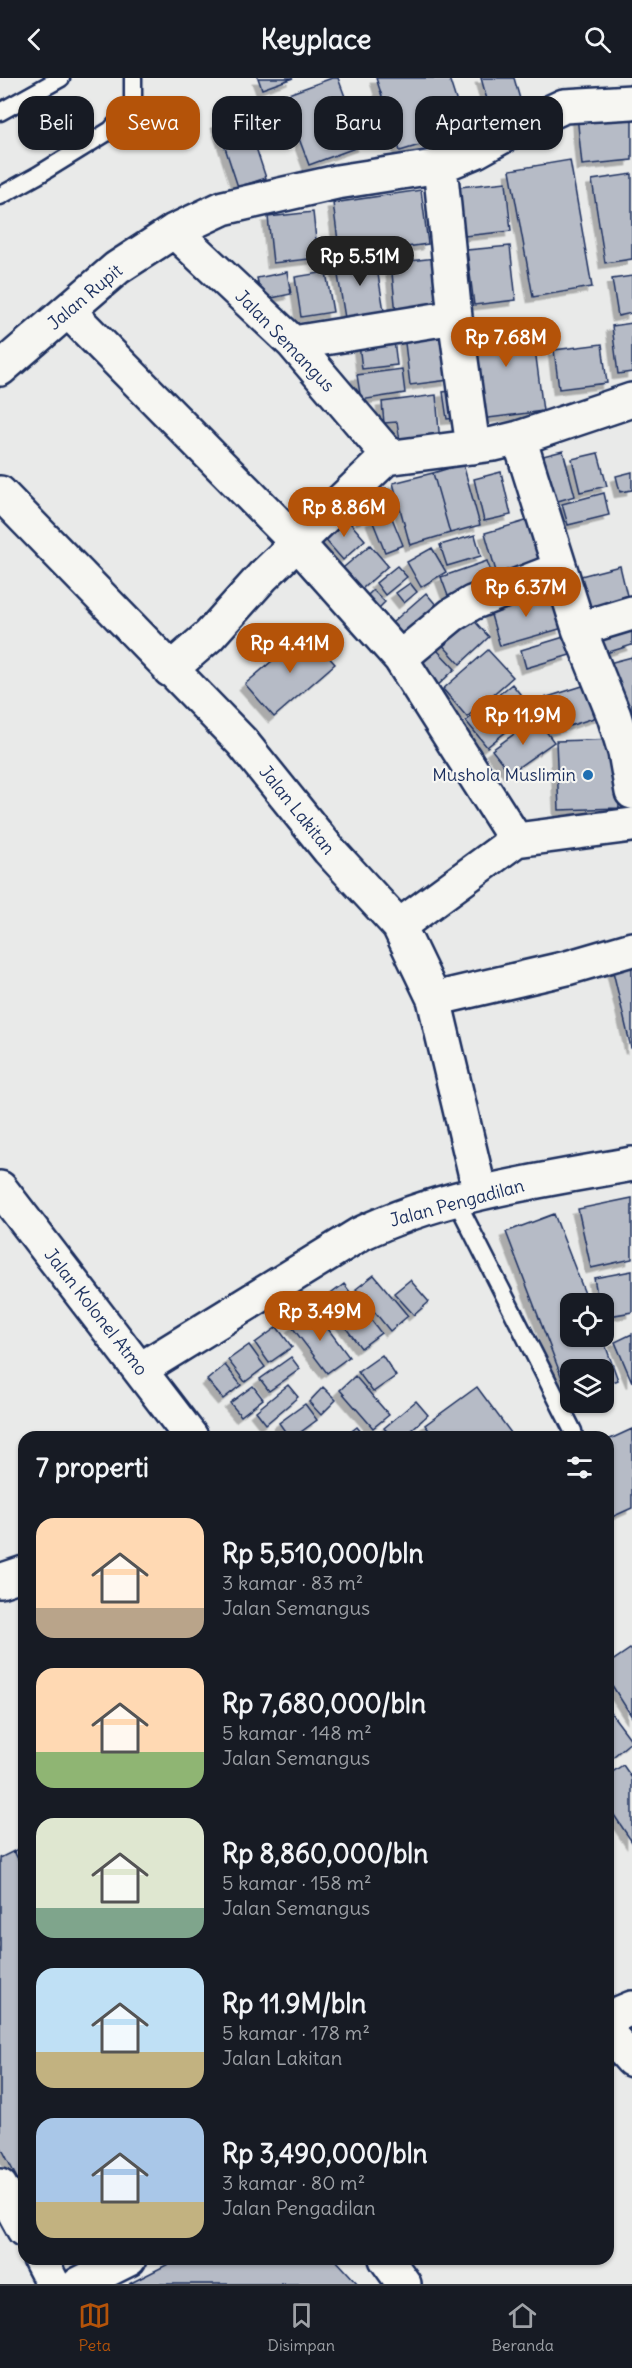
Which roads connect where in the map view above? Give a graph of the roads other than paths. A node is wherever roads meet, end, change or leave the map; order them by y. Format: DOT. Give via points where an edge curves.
graph roads {
  1 [pos="61,78"];
  2 [pos="133,78"];
  3 [pos="632,102"];
  4 [pos="0,112"];
  5 [pos="440,166"];
  6 [pos="0,196"];
  7 [pos="174,231"];
  8 [pos="68,310"];
  9 [pos="455,316"];
  10 [pos="293,343"];
  11 [pos="0,369"];
  12 [pos="632,400"];
  13 [pos="519,438"];
  14 [pos="473,447"];
  15 [pos="390,457"];
  16 [pos="0,493"];
  17 [pos="298,544"];
  18 [pos="560,569"];
  19 [pos="632,613"];
  20 [pos="579,629"];
  21 [pos="400,658"];
  22 [pos="171,670"];
  23 [pos="632,792"];
  24 [pos="632,825"];
  25 [pos="516,840"];
  26 [pos="399,926"];
  27 [pos="632,949"];
  28 [pos="434,999"];
  29 [pos="632,1164"];
  30 [pos="0,1188"];
  31 [pos="468,1197"];
  32 [pos="141,1369"];
  33 [pos="187,1431"];
  34 [pos="573,1431"];
  35 [pos="18,1575"];
  36 [pos="0,1581"];
  37 [pos="632,2008"];
  38 [pos="614,2016"];
  39 [pos="614,2040"];
  40 [pos="632,2060"];
  41 [pos="0,2186"];
  42 [pos="18,2219"];
  43 [pos="43,2265"];
  44 [pos="117,2265"];
  45 [pos="390,2265"];
  46 [pos="53,2284"];
  47 [pos="80,2284"];
  48 [pos="404,2284"];
  1 -- 4 [label="lane"];
  2 -- 6 [label="lane" via="133,104 111,130"];
  3 -- 5 [label="street, Jalan Rupit" via="564,106"];
  5 -- 7 [label="street, Jalan Rupit" via="337,182 223,208"];
  5 -- 9 [label="street"];
  7 -- 8 [label="street, Jalan Rupit" via="117,268"];
  7 -- 10 [label="street, Jalan Semangus"];
  8 -- 11 [label="street, Jalan Rupit"];
  8 -- 17 [label="street"];
  9 -- 10 [label="street"];
  9 -- 14 [label="street"];
  10 -- 15 [label="street, Jalan Semangus"];
  12 -- 13 [label="street"];
  13 -- 14 [label="street"];
  13 -- 18 [label="street"];
  14 -- 15 [label="street"];
  15 -- 17 [label="street"];
  16 -- 22 [label="street, Jalan Lakitan"];
  17 -- 21 [label="street"];
  17 -- 22 [label="street"];
  18 -- 20 [label="street"];
  18 -- 21 [label="street" via="472,603"];
  19 -- 20 [label="street"];
  20 -- 23 [label="street" via="614,716"];
  21 -- 25 [label="street"];
  22 -- 26 [label="street, Jalan Lakitan" via="242,742 329,850"];
  24 -- 25 [label="street"];
  25 -- 26 [label="street"];
  26 -- 28 [label="street, Jalan Lakitan"];
  27 -- 28 [label="street"];
  28 -- 31 [label="street, Jalan Lakitan"];
  29 -- 31 [label="street, Jalan Pengadilan"];
  30 -- 32 [label="street, Jalan Kolonel Atmo"];
  31 -- 32 [label="street, Jalan Pengadilan" via="395,1217 360,1234"];
  31 -- 34 [label="lane"];
  32 -- 33 [label="street, Jalan Kolonel Atmo"];
  35 -- 36 [label="street"];
  37 -- 38 [label="street"];
  39 -- 40 [label="street"];
  41 -- 42 [label="street"];
  43 -- 46 [label="street"];
  44 -- 47 [label="street"];
  45 -- 48 [label="street"];
}
